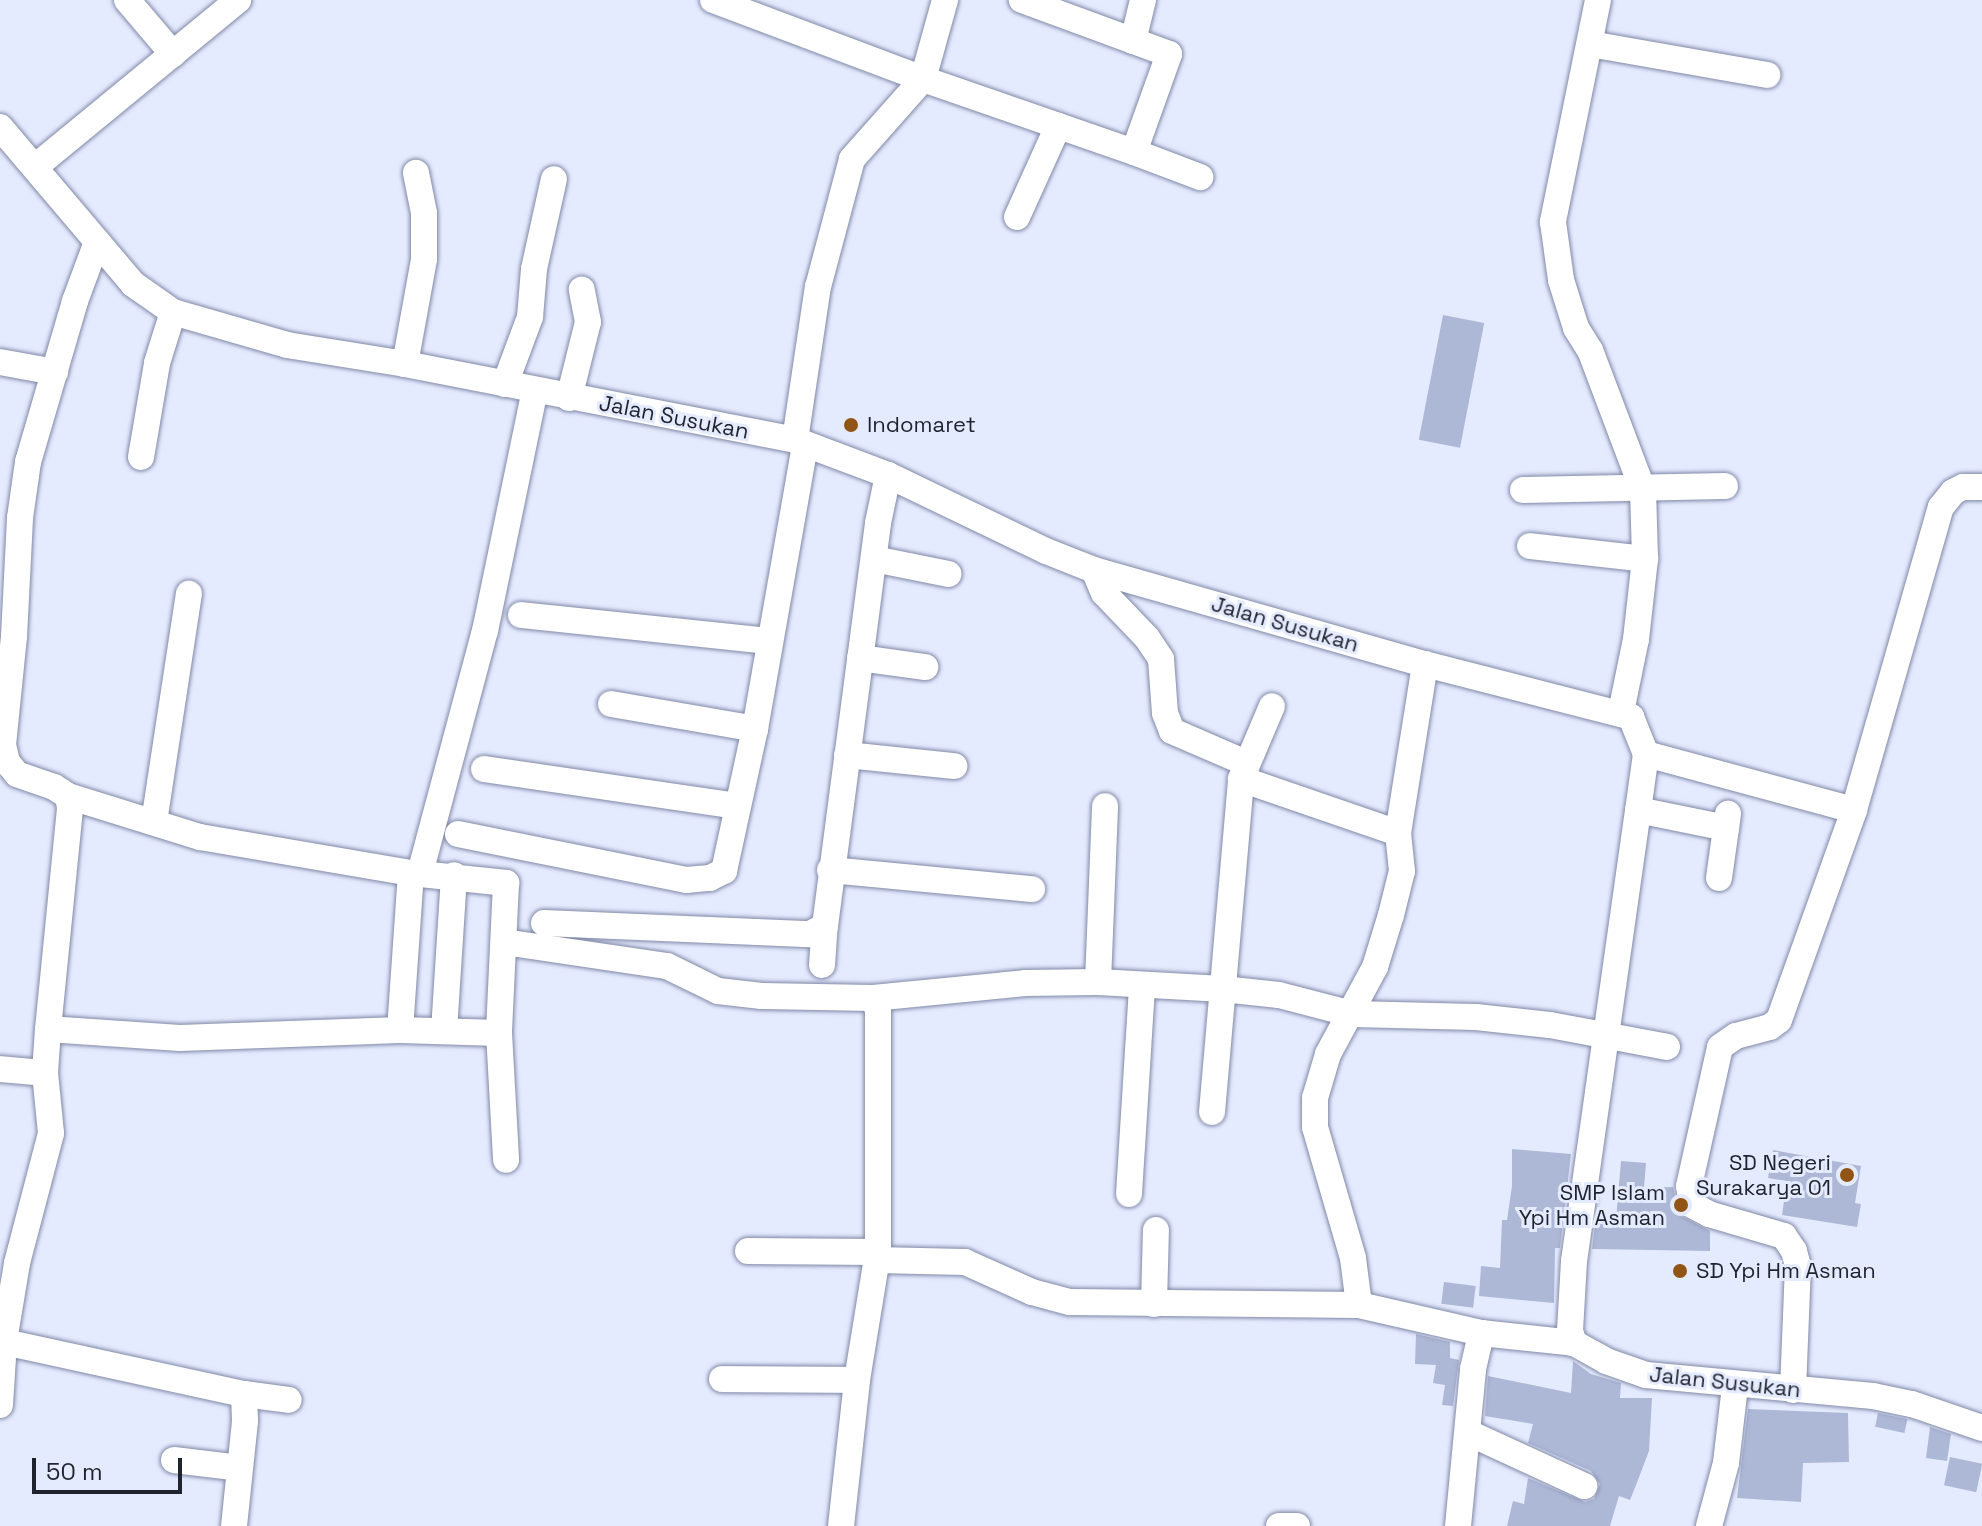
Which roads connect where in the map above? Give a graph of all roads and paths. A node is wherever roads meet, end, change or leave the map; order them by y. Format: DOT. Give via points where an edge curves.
graph roads {
  1 [pos="127,0"];
  2 [pos="238,0"];
  3 [pos="713,0"];
  4 [pos="945,0"];
  5 [pos="1022,0"];
  6 [pos="1143,0"];
  7 [pos="1598,0"];
  8 [pos="1133,41"];
  9 [pos="1590,44"];
  10 [pos="173,54"];
  11 [pos="1767,75"];
  12 [pos="923,79"];
  13 [pos="1058,126"];
  14 [pos="0,127"];
  15 [pos="1134,152"];
  16 [pos="35,167"];
  17 [pos="416,173"];
  18 [pos="1200,177"];
  19 [pos="554,179"];
  20 [pos="1017,217"];
  21 [pos="97,242"];
  22 [pos="582,290"];
  23 [pos="173,312"];
  24 [pos="0,362"];
  25 [pos="405,364"];
  26 [pos="55,372"];
  27 [pos="505,384"];
  28 [pos="535,390"];
  29 [pos="569,398"];
  30 [pos="800,442"];
  31 [pos="141,457"];
  32 [pos="888,475"];
  33 [pos="1725,486"];
  34 [pos="1982,487"];
  35 [pos="1523,490"];
  36 [pos="1643,490"];
  37 [pos="10,516"];
  38 [pos="1530,546"];
  39 [pos="874,559"];
  40 [pos="1645,559"];
  41 [pos="1094,570"];
  42 [pos="949,574"];
  43 [pos="189,594"];
  44 [pos="521,615"];
  45 [pos="7,637"];
  46 [pos="768,641"];
  47 [pos="860,658"];
  48 [pos="1425,664"];
  49 [pos="925,667"];
  50 [pos="611,704"];
  51 [pos="1272,706"];
  52 [pos="1621,712"];
  53 [pos="755,729"];
  54 [pos="1646,754"];
  55 [pos="847,755"];
  56 [pos="954,766"];
  57 [pos="484,769"];
  58 [pos="1244,771"];
  59 [pos="68,796"];
  60 [pos="737,806"];
  61 [pos="1105,806"];
  62 [pos="1638,810"];
  63 [pos="1854,810"];
  64 [pos="154,822"];
  65 [pos="1398,833"];
  66 [pos="458,834"];
  67 [pos="830,870"];
  68 [pos="416,873"];
  69 [pos="454,875"];
  70 [pos="1719,878"];
  71 [pos="1032,889"];
  72 [pos="544,923"];
  73 [pos="825,926"];
  74 [pos="504,942"];
  75 [pos="822,965"];
  76 [pos="1098,982"];
  77 [pos="1142,985"];
  78 [pos="1223,989"];
  79 [pos="873,998"];
  80 [pos="1352,1014"];
  81 [pos="48,1029"];
  82 [pos="400,1030"];
  83 [pos="444,1031"];
  84 [pos="499,1033"];
  85 [pos="1604,1036"];
  86 [pos="1667,1047"];
  87 [pos="0,1069"];
  88 [pos="45,1073"];
  89 [pos="1212,1112"];
  90 [pos="506,1160"];
  91 [pos="1129,1194"];
  92 [pos="1156,1230"];
  93 [pos="748,1251"];
  94 [pos="877,1256"];
  95 [pos="1154,1304"];
  96 [pos="1359,1305"];
  97 [pos="1481,1333"];
  98 [pos="2,1341"];
  99 [pos="1574,1343"];
  100 [pos="722,1379"];
  101 [pos="857,1380"];
  102 [pos="1735,1386"];
  103 [pos="1793,1390"];
  104 [pos="244,1394"];
  105 [pos="289,1400"];
  106 [pos="0,1405"];
  107 [pos="1982,1428"];
  108 [pos="1469,1433"];
  109 [pos="174,1460"];
  110 [pos="240,1468"];
  111 [pos="1584,1486"];
  112 [pos="234,1526"];
  113 [pos="841,1526"];
  114 [pos="1279,1526"];
  115 [pos="1297,1526"];
  116 [pos="1458,1526"];
  117 [pos="1709,1526"];
  1 -- 10 [label="street"];
  2 -- 10 [label="street"];
  3 -- 12 [label="street"];
  4 -- 12 [label="street"];
  5 -- 8 [label="street"];
  6 -- 8 [label="street"];
  7 -- 9 [label="street"];
  8 -- 15 [label="street" via="1169,54"];
  9 -- 11 [label="street"];
  9 -- 36 [label="street" via="1553,222 1561,280"];
  10 -- 16 [label="street"];
  12 -- 13 [label="street"];
  12 -- 30 [label="street" via="852,159 818,287"];
  13 -- 15 [label="street"];
  13 -- 20 [label="street"];
  14 -- 16 [label="street, Jalan Susukan"];
  15 -- 18 [label="street"];
  16 -- 21 [label="street, Jalan Susukan"];
  17 -- 25 [label="street" via="424,213 424,259"];
  19 -- 27 [label="street" via="534,269 530,317"];
  21 -- 23 [label="street, Jalan Susukan" via="133,284"];
  21 -- 26 [label="street"];
  22 -- 29 [label="street" via="588,322"];
  23 -- 25 [label="street, Jalan Susukan" via="287,345"];
  23 -- 31 [label="street" via="157,363"];
  24 -- 26 [label="street"];
  25 -- 27 [label="street, Jalan Susukan"];
  26 -- 37 [label="street"];
  27 -- 28 [label="street, Jalan Susukan"];
  28 -- 29 [label="street, Jalan Susukan"];
  28 -- 68 [label="street" via="485,631"];
  29 -- 30 [label="street, Jalan Susukan"];
  30 -- 32 [label="street, Jalan Susukan"];
  30 -- 46 [label="street"];
  32 -- 39 [label="street"];
  32 -- 41 [label="street, Jalan Susukan"];
  33 -- 36 [label="street"];
  34 -- 63 [label="street" via="1963,487 1941,507"];
  35 -- 36 [label="street"];
  36 -- 40 [label="street"];
  37 -- 45 [label="street"];
  38 -- 40 [label="street"];
  39 -- 42 [label="street"];
  39 -- 47 [label="street"];
  40 -- 52 [label="street"];
  41 -- 48 [label="street, Jalan Susukan"];
  41 -- 58 [label="street" via="1104,593 1161,659 1165,713 1172,731"];
  43 -- 64 [label="street"];
  44 -- 46 [label="street"];
  45 -- 59 [label="street" via="7,762 17,774"];
  46 -- 53 [label="street"];
  47 -- 49 [label="street"];
  47 -- 55 [label="street"];
  48 -- 52 [label="street, Jalan Susukan"];
  48 -- 65 [label="street"];
  50 -- 53 [label="street"];
  51 -- 58 [label="street"];
  52 -- 54 [label="street" via="1637,725"];
  53 -- 60 [label="street"];
  54 -- 62 [label="street"];
  54 -- 63 [label="street"];
  55 -- 56 [label="street"];
  55 -- 67 [label="street"];
  57 -- 60 [label="street"];
  58 -- 65 [label="street"];
  58 -- 78 [label="street"];
  59 -- 64 [label="street"];
  59 -- 81 [label="street"];
  60 -- 66 [label="street" via="724,871 710,878 686,880"];
  61 -- 76 [label="street"];
  62 -- 70 [label="street" via="1728,819"];
  62 -- 85 [label="street"];
  63 -- 103 [label="street" via="1779,1020 1720,1047 1689,1186 1692,1205 1784,1236 1794,1251 1798,1266"];
  64 -- 68 [label="street" via="200,837"];
  65 -- 80 [label="street" via="1402,871 1391,915 1375,967"];
  67 -- 71 [label="street"];
  67 -- 73 [label="street"];
  68 -- 69 [label="street"];
  68 -- 82 [label="street"];
  69 -- 74 [label="street" via="506,883"];
  69 -- 83 [label="street"];
  72 -- 73 [label="street" via="810,934"];
  73 -- 75 [label="street"];
  74 -- 79 [label="street" via="667,966 718,991"];
  74 -- 84 [label="street"];
  76 -- 77 [label="street"];
  76 -- 79 [label="street" via="1025,983"];
  77 -- 78 [label="street"];
  77 -- 91 [label="street"];
  78 -- 80 [label="street" via="1279,995"];
  78 -- 89 [label="street"];
  79 -- 94 [label="street" via="878,1010"];
  80 -- 85 [label="street" via="1476,1017"];
  80 -- 96 [label="street" via="1328,1054 1315,1098 1315,1127 1353,1258"];
  81 -- 82 [label="street" via="165,1038"];
  81 -- 88 [label="street"];
  82 -- 83 [label="street"];
  83 -- 84 [label="street"];
  84 -- 90 [label="street"];
  85 -- 86 [label="street"];
  85 -- 99 [label="street" via="1574,1261"];
  87 -- 88 [label="street"];
  88 -- 98 [label="street" via="51,1133"];
  92 -- 95 [label="street"];
  93 -- 94 [label="street"];
  94 -- 95 [label="street" via="965,1262 1032,1292 1070,1302"];
  94 -- 101 [label="street"];
  95 -- 96 [label="street"];
  96 -- 97 [label="street"];
  97 -- 99 [label="street"];
  97 -- 108 [label="street"];
  98 -- 104 [label="street"];
  98 -- 106 [label="street"];
  99 -- 102 [label="street, Jalan Susukan" via="1646,1375"];
  100 -- 101 [label="street"];
  101 -- 113 [label="street"];
  102 -- 103 [label="street, Jalan Susukan"];
  102 -- 117 [label="street" via="1726,1463"];
  103 -- 107 [label="street, Jalan Susukan" via="1873,1396"];
  104 -- 105 [label="street"];
  104 -- 110 [label="street"];
  108 -- 111 [label="street"];
  108 -- 116 [label="street"];
  109 -- 110 [label="street"];
  110 -- 112 [label="street"];
  114 -- 115 [label="street"];
}
